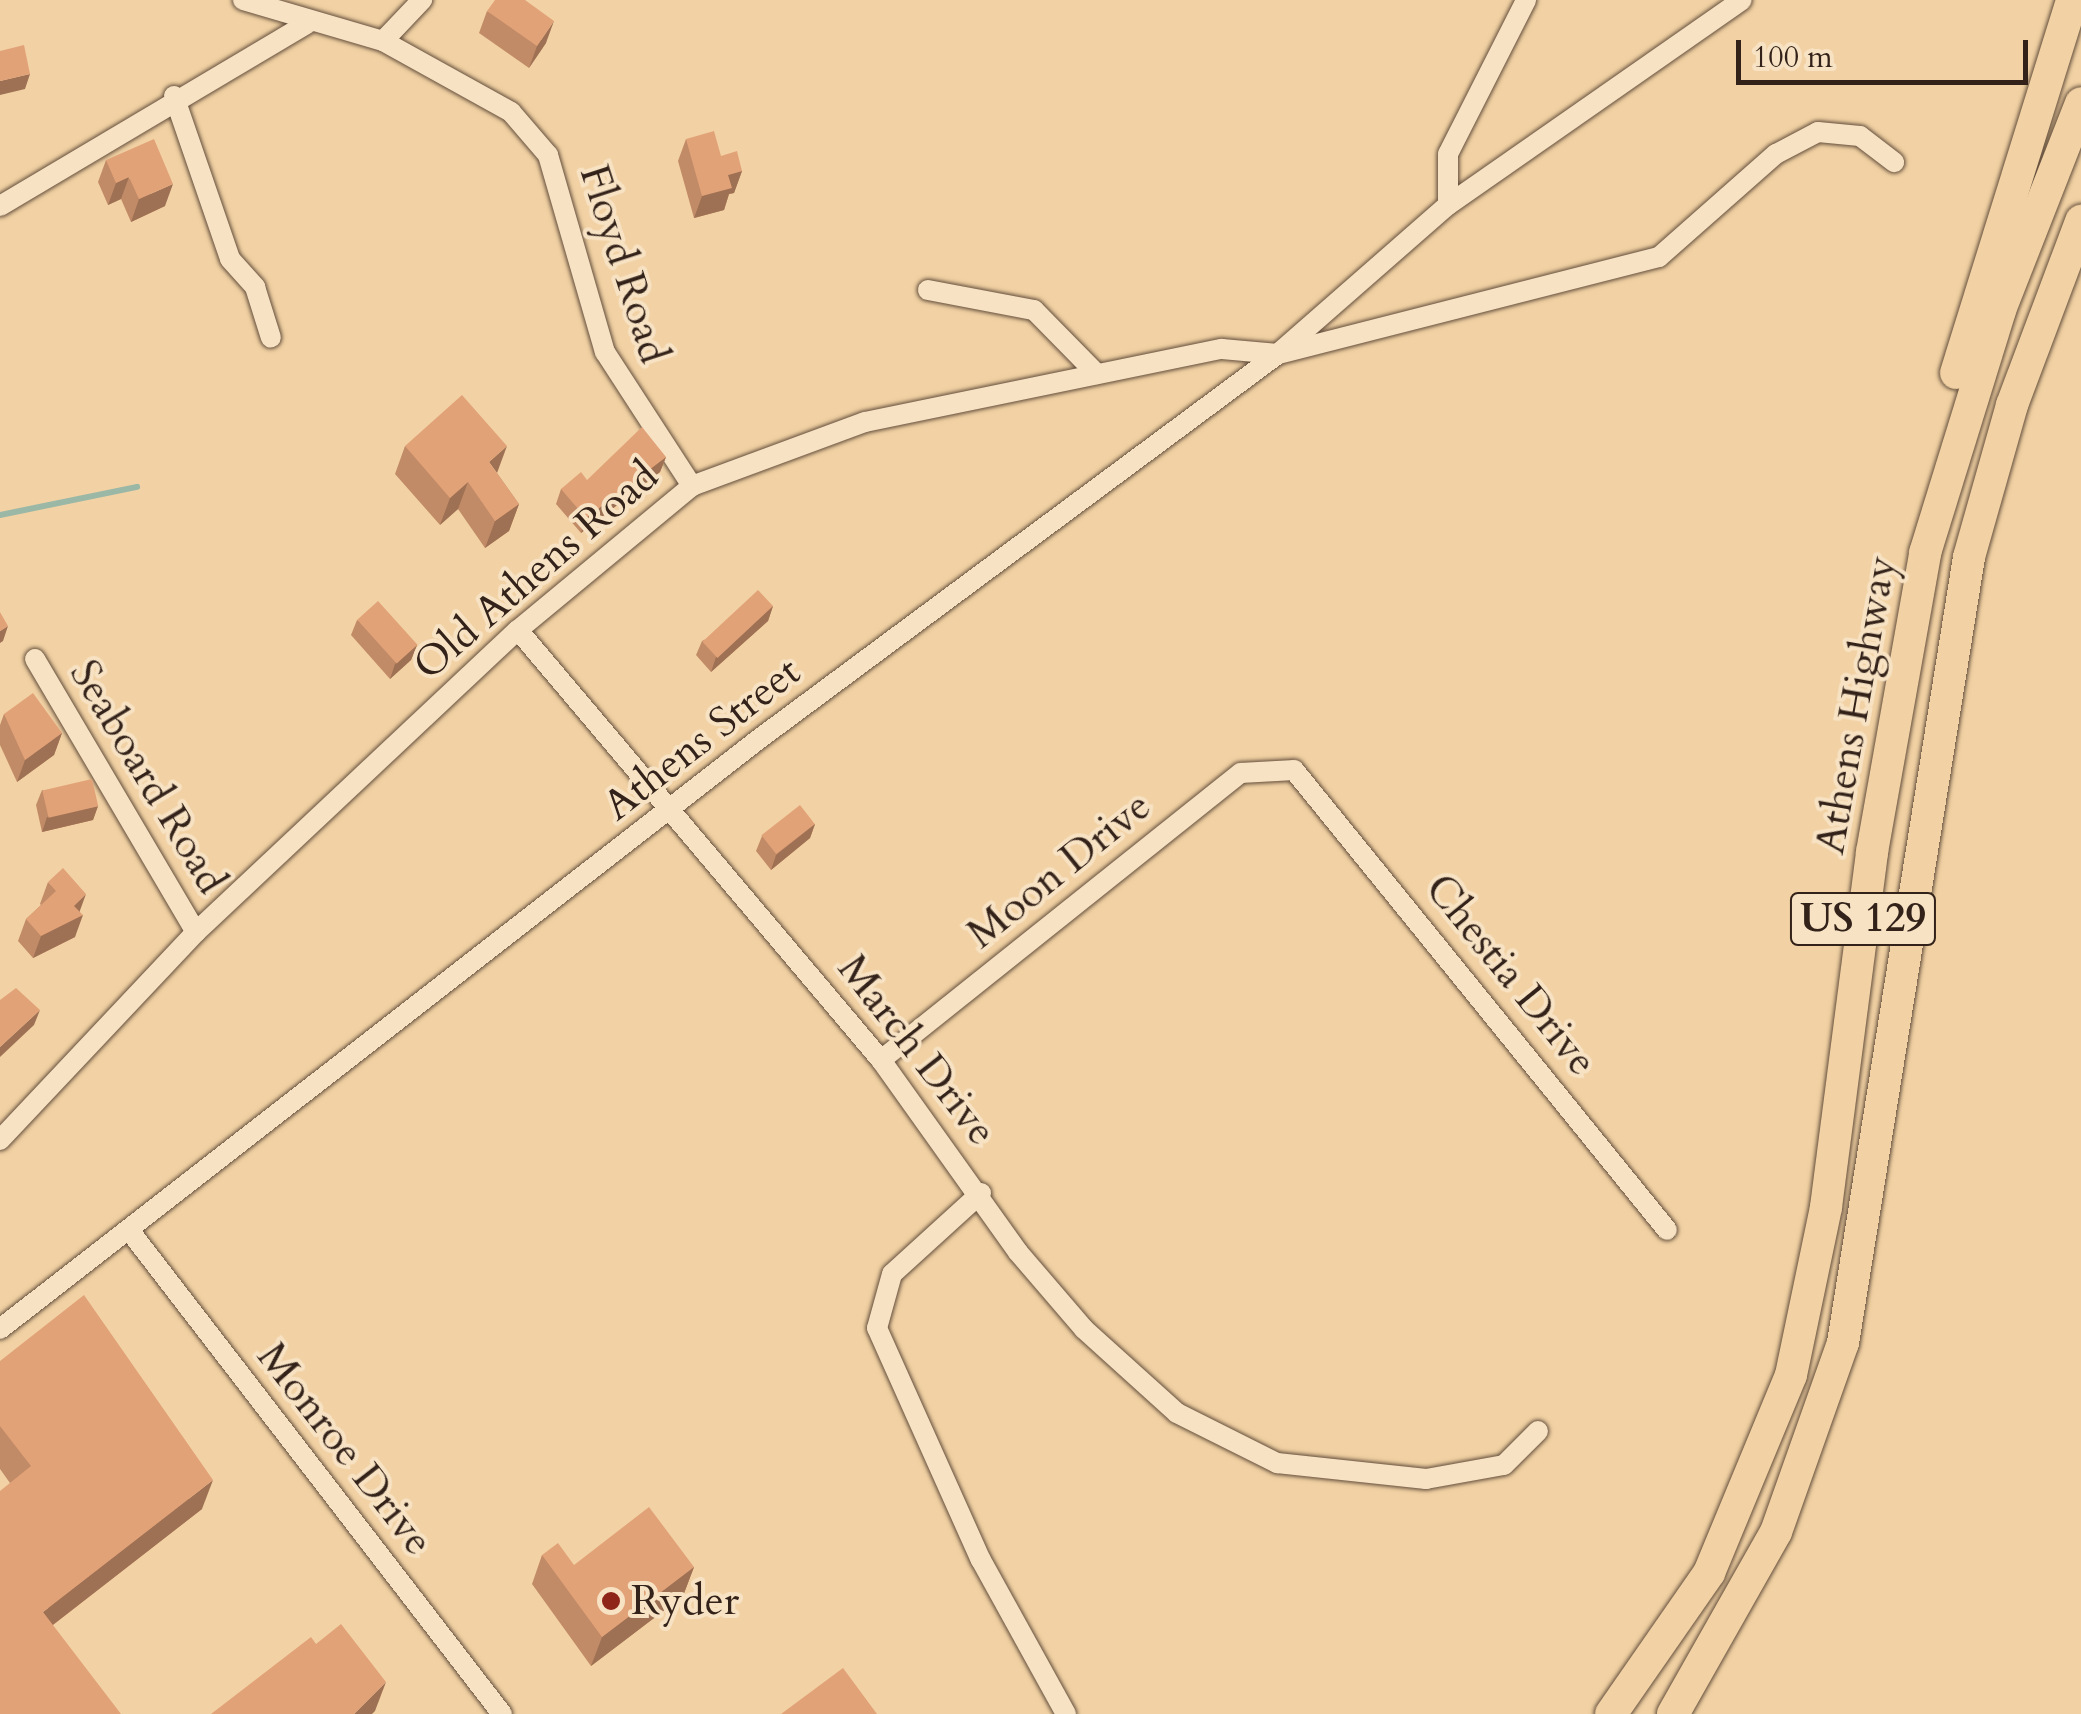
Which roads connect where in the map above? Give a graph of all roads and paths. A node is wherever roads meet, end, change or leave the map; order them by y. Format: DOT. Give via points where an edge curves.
graph roads {
  1 [pos="243,0"];
  2 [pos="422,0"];
  3 [pos="1526,0"];
  4 [pos="1742,0"];
  5 [pos="2072,0"];
  6 [pos="307,24"];
  7 [pos="382,41"];
  8 [pos="174,96"];
  9 [pos="2081,103"];
  10 [pos="1894,162"];
  11 [pos="1448,205"];
  12 [pos="0,206"];
  13 [pos="2081,221"];
  14 [pos="928,290"];
  15 [pos="271,338"];
  16 [pos="1278,354"];
  17 [pos="1097,374"];
  18 [pos="692,486"];
  19 [pos="1925,552"];
  20 [pos="518,630"];
  21 [pos="35,659"];
  22 [pos="1294,770"];
  23 [pos="675,807"];
  24 [pos="196,932"];
  25 [pos="881,1060"];
  26 [pos="2,1135"];
  27 [pos="981,1193"];
  28 [pos="129,1230"];
  29 [pos="1667,1230"];
  30 [pos="0,1329"];
  31 [pos="1538,1432"];
  32 [pos="502,1714"];
  33 [pos="1066,1714"];
  34 [pos="1612,1714"];
  35 [pos="1672,1714"];
  1 -- 6 [label="street, Floyd Road"];
  2 -- 7 [label="street"];
  3 -- 11 [label="street" via="1448,154"];
  4 -- 11 [label="street"];
  5 -- 19 [label="highway" via="1927,474"];
  6 -- 7 [label="street, Floyd Road"];
  6 -- 8 [label="street"];
  7 -- 18 [label="street, Floyd Road" via="482,89 548,155 605,352"];
  8 -- 12 [label="street"];
  8 -- 15 [label="street" via="230,260 255,288"];
  9 -- 19 [label="highway, Athens Highway / US 129" via="2000,310"];
  10 -- 16 [label="street, Athens Street" via="1860,136 1818,132 1776,154 1659,257"];
  11 -- 16 [label="street"];
  13 -- 35 [label="highway, Athens Highway / US 129" via="2012,405 1969,556 1844,1343 1776,1532"];
  14 -- 17 [label="street" via="1034,310"];
  16 -- 17 [label="street, Old Athens Road" via="1222,349"];
  16 -- 23 [label="street, Athens Street"];
  17 -- 18 [label="street, Old Athens Road" via="864,422"];
  18 -- 20 [label="street, Old Athens Road"];
  19 -- 34 [label="highway, Athens Highway / US 129" via="1872,852 1818,1256 1791,1376 1709,1574"];
  20 -- 23 [label="street, March Drive"];
  20 -- 24 [label="street, Old Athens Road"];
  21 -- 24 [label="street, Seaboard Road"];
  22 -- 25 [label="street, Moon Drive" via="1241,774"];
  22 -- 29 [label="street, Chestia Drive"];
  23 -- 25 [label="street, March Drive"];
  23 -- 28 [label="street, Athens Street"];
  24 -- 26 [label="street, Old Athens Road"];
  25 -- 27 [label="street, March Drive"];
  27 -- 31 [label="street" via="1018,1252 1132,1377 1177,1413 1277,1463 1469,1477 1504,1465"];
  27 -- 33 [label="street, March Drive" via="892,1274 876,1328 980,1560"];
  28 -- 30 [label="street, Athens Street"];
  28 -- 32 [label="street, Monroe Drive"];
}
